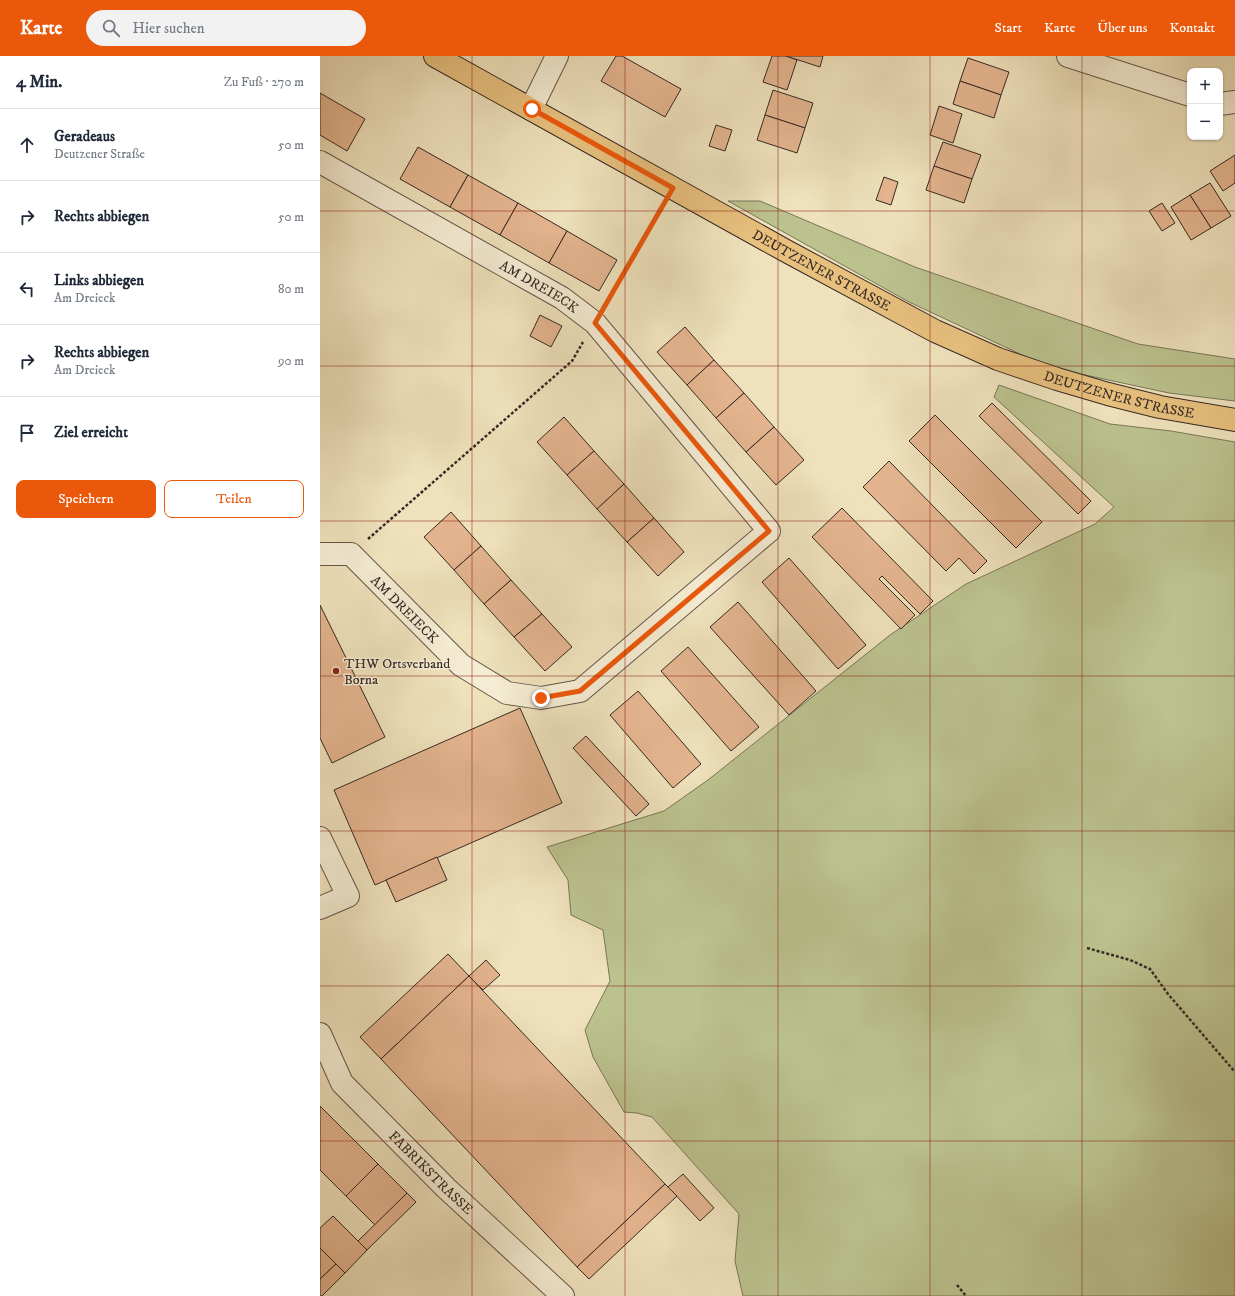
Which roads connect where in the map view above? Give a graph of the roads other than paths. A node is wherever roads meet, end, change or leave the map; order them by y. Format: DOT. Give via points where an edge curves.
graph roads {
  1 [pos="435,56"];
  2 [pos="558,56"];
  3 [pos="1068,56"];
  4 [pos="1187,94"];
  5 [pos="1235,102"];
  6 [pos="1223,104"];
  7 [pos="532,109"];
  8 [pos="320,162"];
  9 [pos="1235,420"];
  10 [pos="320,554"];
  11 [pos="320,838"];
  12 [pos="320,908"];
  13 [pos="323,1046"];
  14 [pos="563,1296"];
  1 -- 7 [label="main road, DEUTZENER STRASSE"];
  2 -- 7 [label="street"];
  3 -- 4 [label="street"];
  5 -- 6 [label="street"];
  7 -- 9 [label="main road, DEUTZENER STRASSE" via="935,331 998,359 1108,394 1160,407"];
  8 -- 10 [label="street, AM DREIECK" via="562,298 595,323 769,531 580,691 541,698 507,693 461,665 351,554"];
  11 -- 12 [label="street" via="348,896"];
  13 -- 14 [label="street, FABRIKSTRASSE" via="342,1083 446,1188"];
}
